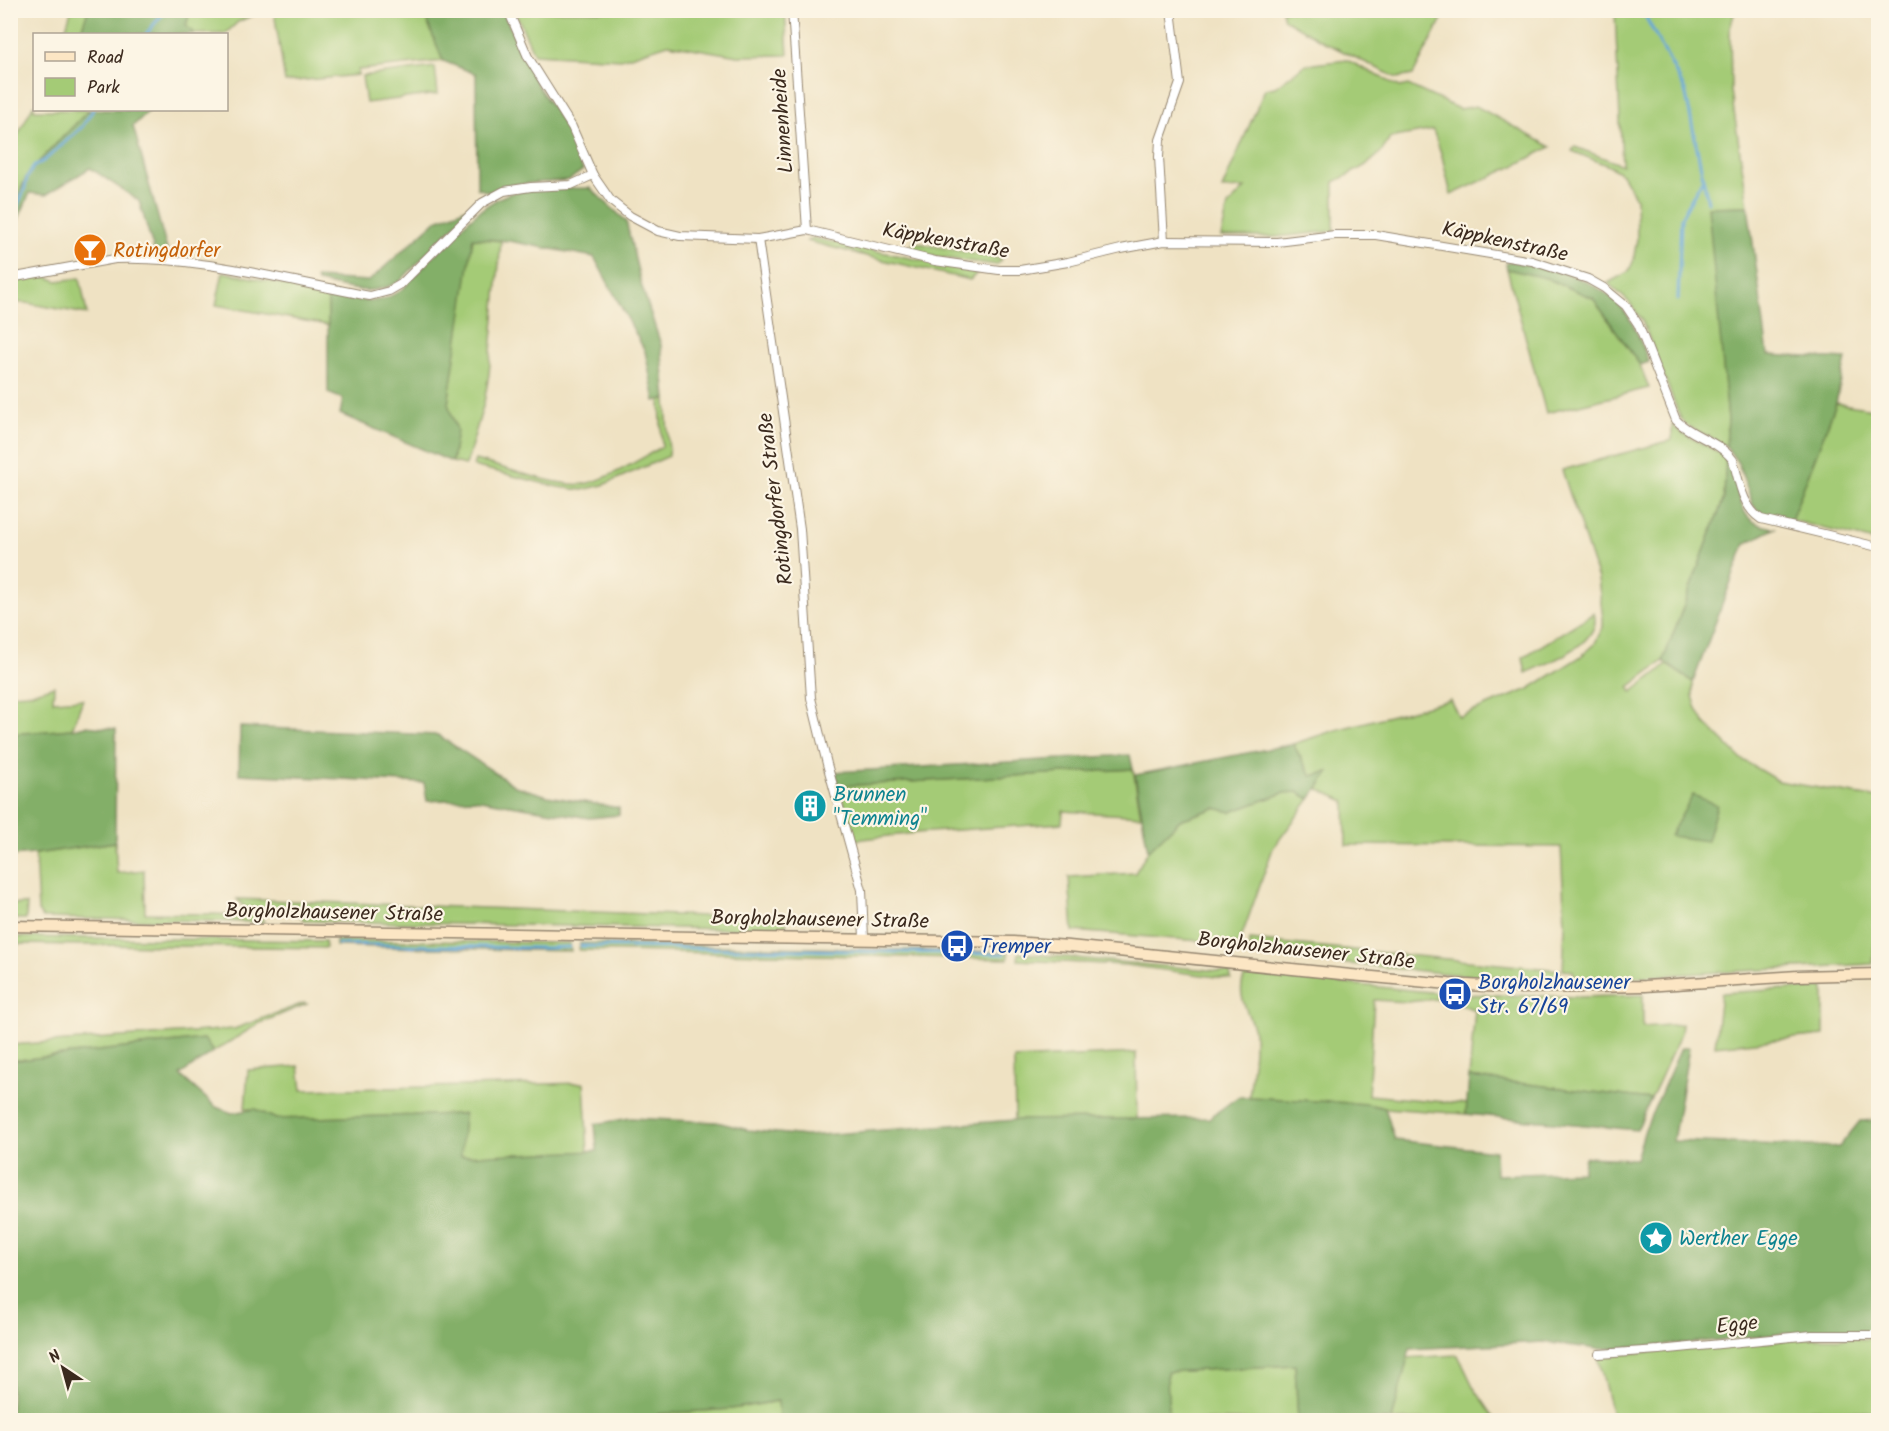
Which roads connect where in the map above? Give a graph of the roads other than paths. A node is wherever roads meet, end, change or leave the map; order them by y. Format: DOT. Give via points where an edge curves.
graph roads {
  1 [pos="508,10"];
  2 [pos="792,10"];
  3 [pos="1170,10"];
  4 [pos="593,175"];
  5 [pos="807,230"];
  6 [pos="758,239"];
  7 [pos="1164,241"];
  8 [pos="10,278"];
  9 [pos="1878,548"];
  10 [pos="10,927"];
  11 [pos="864,939"];
  12 [pos="1878,974"];
  13 [pos="1878,1335"];
  14 [pos="1599,1353"];
  1 -- 4 [label="street" via="528,57 572,128"];
  2 -- 5 [label="street, Linnenheide"];
  3 -- 7 [label="street" via="1180,83 1160,140"];
  4 -- 6 [label="street" via="612,201 658,231 680,236"];
  4 -- 8 [label="street" via="571,185 504,191 478,205 401,284 370,296 224,267 132,258"];
  5 -- 6 [label="street, Käppkenstraße"];
  5 -- 7 [label="street, Käppkenstraße" via="935,261 999,270 1068,262"];
  6 -- 11 [label="street, Rotingdorfer Straße" via="800,529 812,698 862,890"];
  7 -- 9 [label="street, Käppkenstraße" via="1277,242 1376,235 1532,261 1588,279 1617,297 1633,315 1676,420 1684,429 1729,454 1747,507 1754,514"];
  10 -- 11 [label="main road, Borgholzhausener Straße"];
  11 -- 12 [label="main road, Borgholzhausener Straße" via="1069,946 1521,988"];
  13 -- 14 [label="street, Egge" via="1812,1335"];
}
